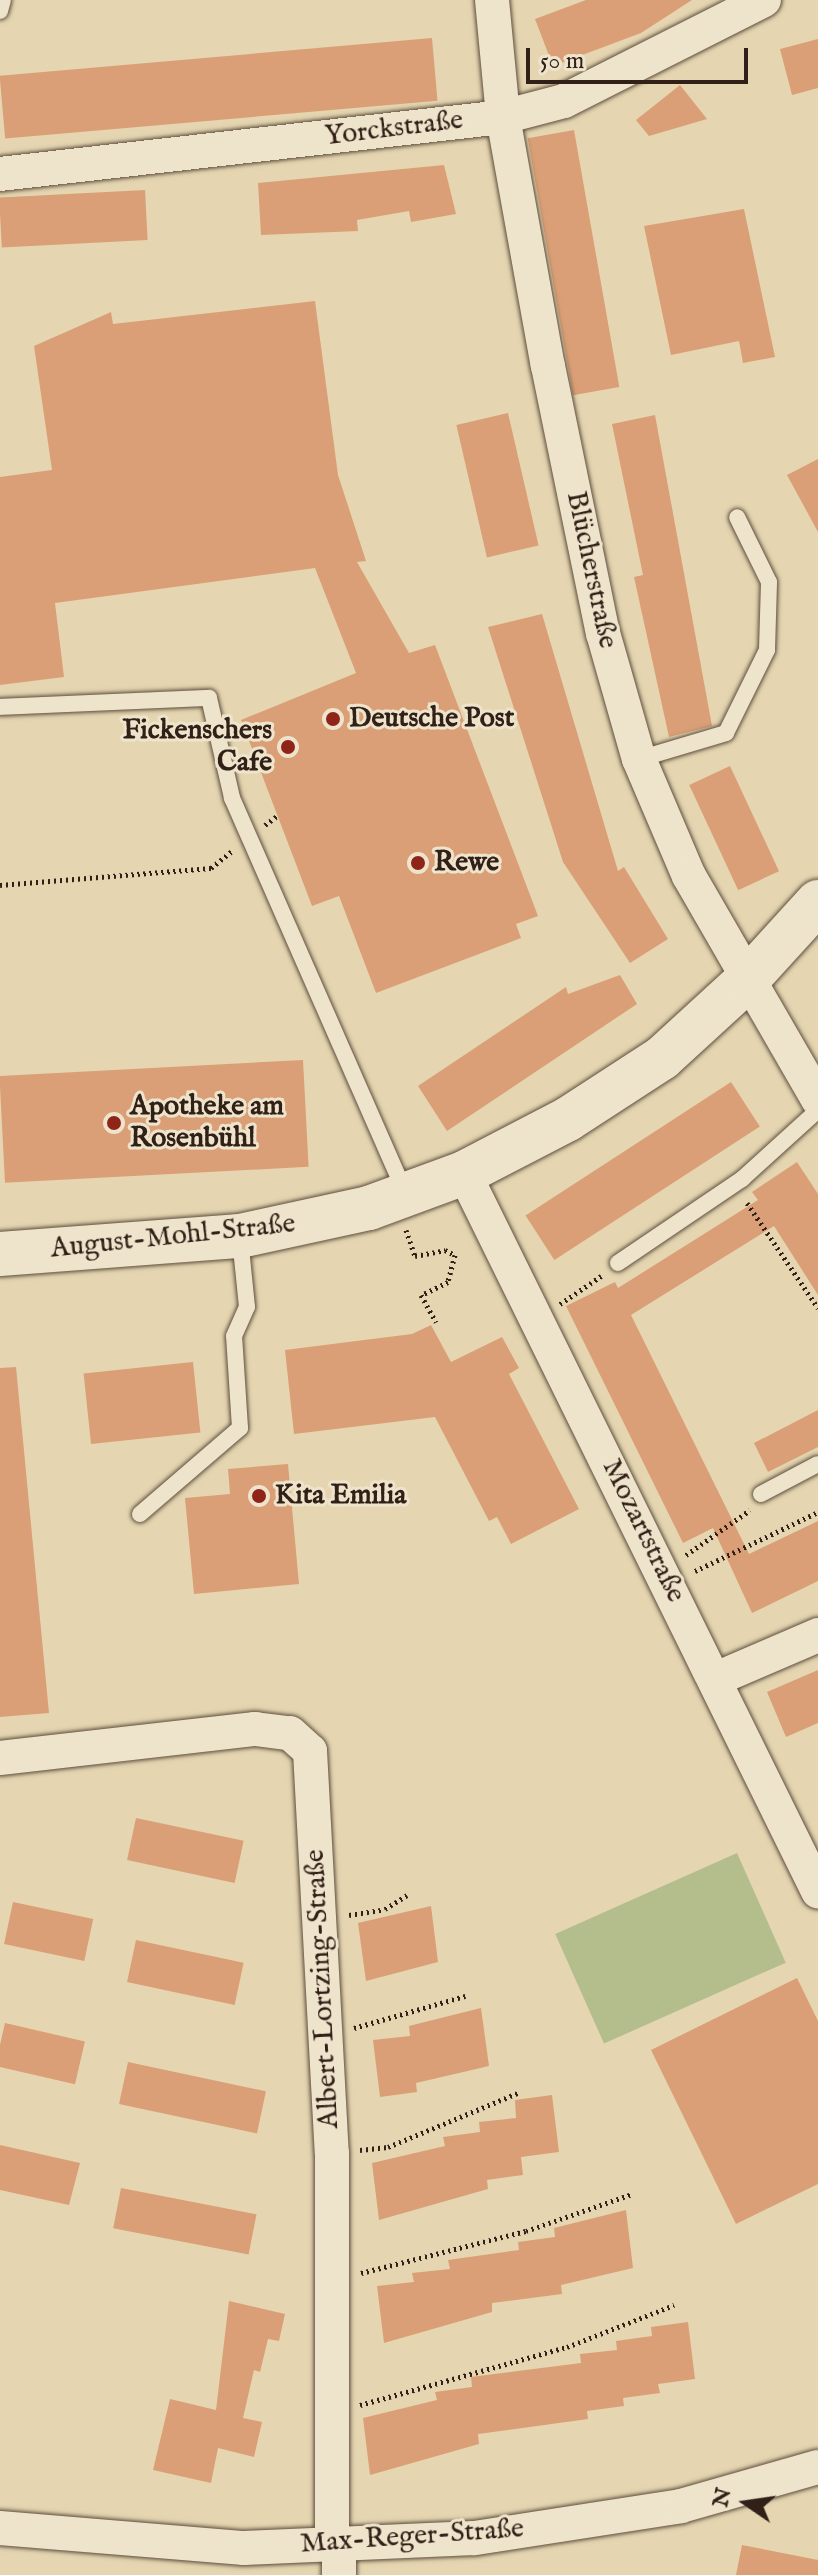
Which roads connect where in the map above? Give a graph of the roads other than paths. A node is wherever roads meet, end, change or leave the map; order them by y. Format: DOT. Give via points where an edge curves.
graph roads {
  1 [pos="3,0"];
  2 [pos="492,0"];
  3 [pos="764,0"];
  4 [pos="0,11"];
  5 [pos="503,117"];
  6 [pos="0,174"];
  7 [pos="737,517"];
  8 [pos="0,707"];
  9 [pos="639,759"];
  10 [pos="818,902"];
  11 [pos="746,981"];
  12 [pos="818,1099"];
  13 [pos="818,1110"];
  14 [pos="464,1173"];
  15 [pos="400,1197"];
  16 [pos="240,1236"];
  17 [pos="0,1254"];
  18 [pos="618,1263"];
  19 [pos="818,1464"];
  20 [pos="761,1494"];
  21 [pos="140,1514"];
  22 [pos="818,1635"];
  23 [pos="716,1679"];
  24 [pos="0,1758"];
  25 [pos="814,1872"];
  26 [pos="818,2467"];
  27 [pos="0,2528"];
  28 [pos="337,2555"];
  1 -- 4 [label="lane"];
  2 -- 5 [label="street, Blücherstraße"];
  3 -- 5 [label="street, Yorckstraße" via="564,101"];
  5 -- 6 [label="street, Yorckstraße"];
  5 -- 9 [label="street, Blücherstraße" via="603,633"];
  7 -- 9 [label="lane" via="769,582 767,650 726,733"];
  8 -- 15 [label="lane" via="209,698 232,798"];
  9 -- 11 [label="street, Blücherstraße" via="666,831"];
  10 -- 11 [label="main road, August-Mohl-Straße"];
  11 -- 12 [label="street, Blücherstraße"];
  11 -- 14 [label="main road, August-Mohl-Straße" via="616,1089"];
  13 -- 18 [label="lane" via="735,1184"];
  14 -- 15 [label="main road, August-Mohl-Straße"];
  14 -- 23 [label="street, Mozartstraße"];
  15 -- 16 [label="main road, August-Mohl-Straße"];
  16 -- 17 [label="main road, August-Mohl-Straße"];
  16 -- 21 [label="lane" via="247,1307 234,1336 240,1428"];
  19 -- 20 [label="lane"];
  22 -- 23 [label="street"];
  23 -- 25 [label="street, Mozartstraße"];
  24 -- 28 [label="street, Albert-Lortzing-Straße" via="255,1729 290,1733 310,1751 332,2153 331,2407"];
  26 -- 28 [label="street, Max-Reger-Straße" via="681,2506"];
  27 -- 28 [label="street, Max-Reger-Straße"];
}
